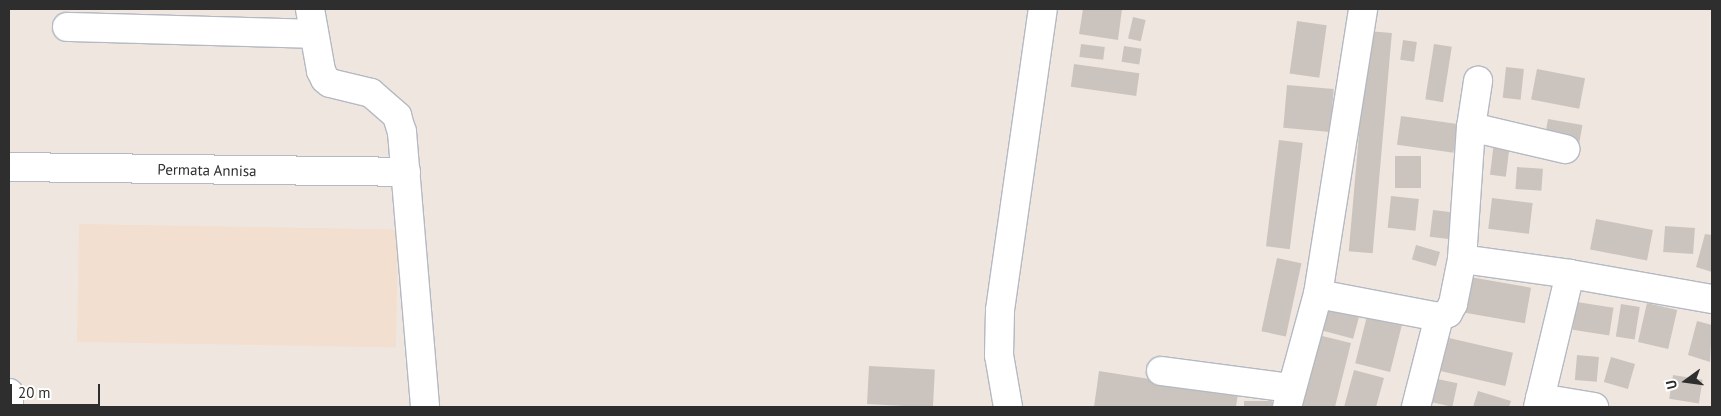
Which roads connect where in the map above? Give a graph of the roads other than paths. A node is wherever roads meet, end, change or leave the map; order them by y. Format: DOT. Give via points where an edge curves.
graph roads {
  1 [pos="1043,9"];
  2 [pos="1363,9"];
  3 [pos="312,21"];
  4 [pos="67,27"];
  5 [pos="1478,81"];
  6 [pos="1471,127"];
  7 [pos="1565,149"];
  8 [pos="9,167"];
  9 [pos="406,172"];
  10 [pos="1462,259"];
  11 [pos="1570,274"];
  12 [pos="1318,294"];
  13 [pos="1712,299"];
  14 [pos="1439,317"];
  15 [pos="1161,371"];
  16 [pos="9,393"];
  17 [pos="9,398"];
  18 [pos="1289,398"];
  19 [pos="1539,403"];
  20 [pos="10,407"];
  21 [pos="425,407"];
  22 [pos="1008,407"];
  23 [pos="1416,407"];
  24 [pos="1594,407"];
  1 -- 22 [label="street" via="1000,310 999,355"];
  2 -- 12 [label="street"];
  3 -- 4 [label="street"];
  3 -- 9 [label="street" via="325,79 371,93 397,116"];
  5 -- 6 [label="street"];
  6 -- 7 [label="street"];
  6 -- 10 [label="street"];
  8 -- 9 [label="street, Permata Annisa"];
  9 -- 21 [label="street"];
  10 -- 11 [label="street"];
  10 -- 14 [label="street" via="1453,304 1448,313"];
  11 -- 13 [label="street"];
  11 -- 19 [label="street"];
  12 -- 14 [label="street"];
  12 -- 18 [label="street"];
  14 -- 23 [label="street"];
  15 -- 18 [label="street"];
  16 -- 17 [label="street"];
  17 -- 20 [label="street"];
  19 -- 24 [label="street"];
}
